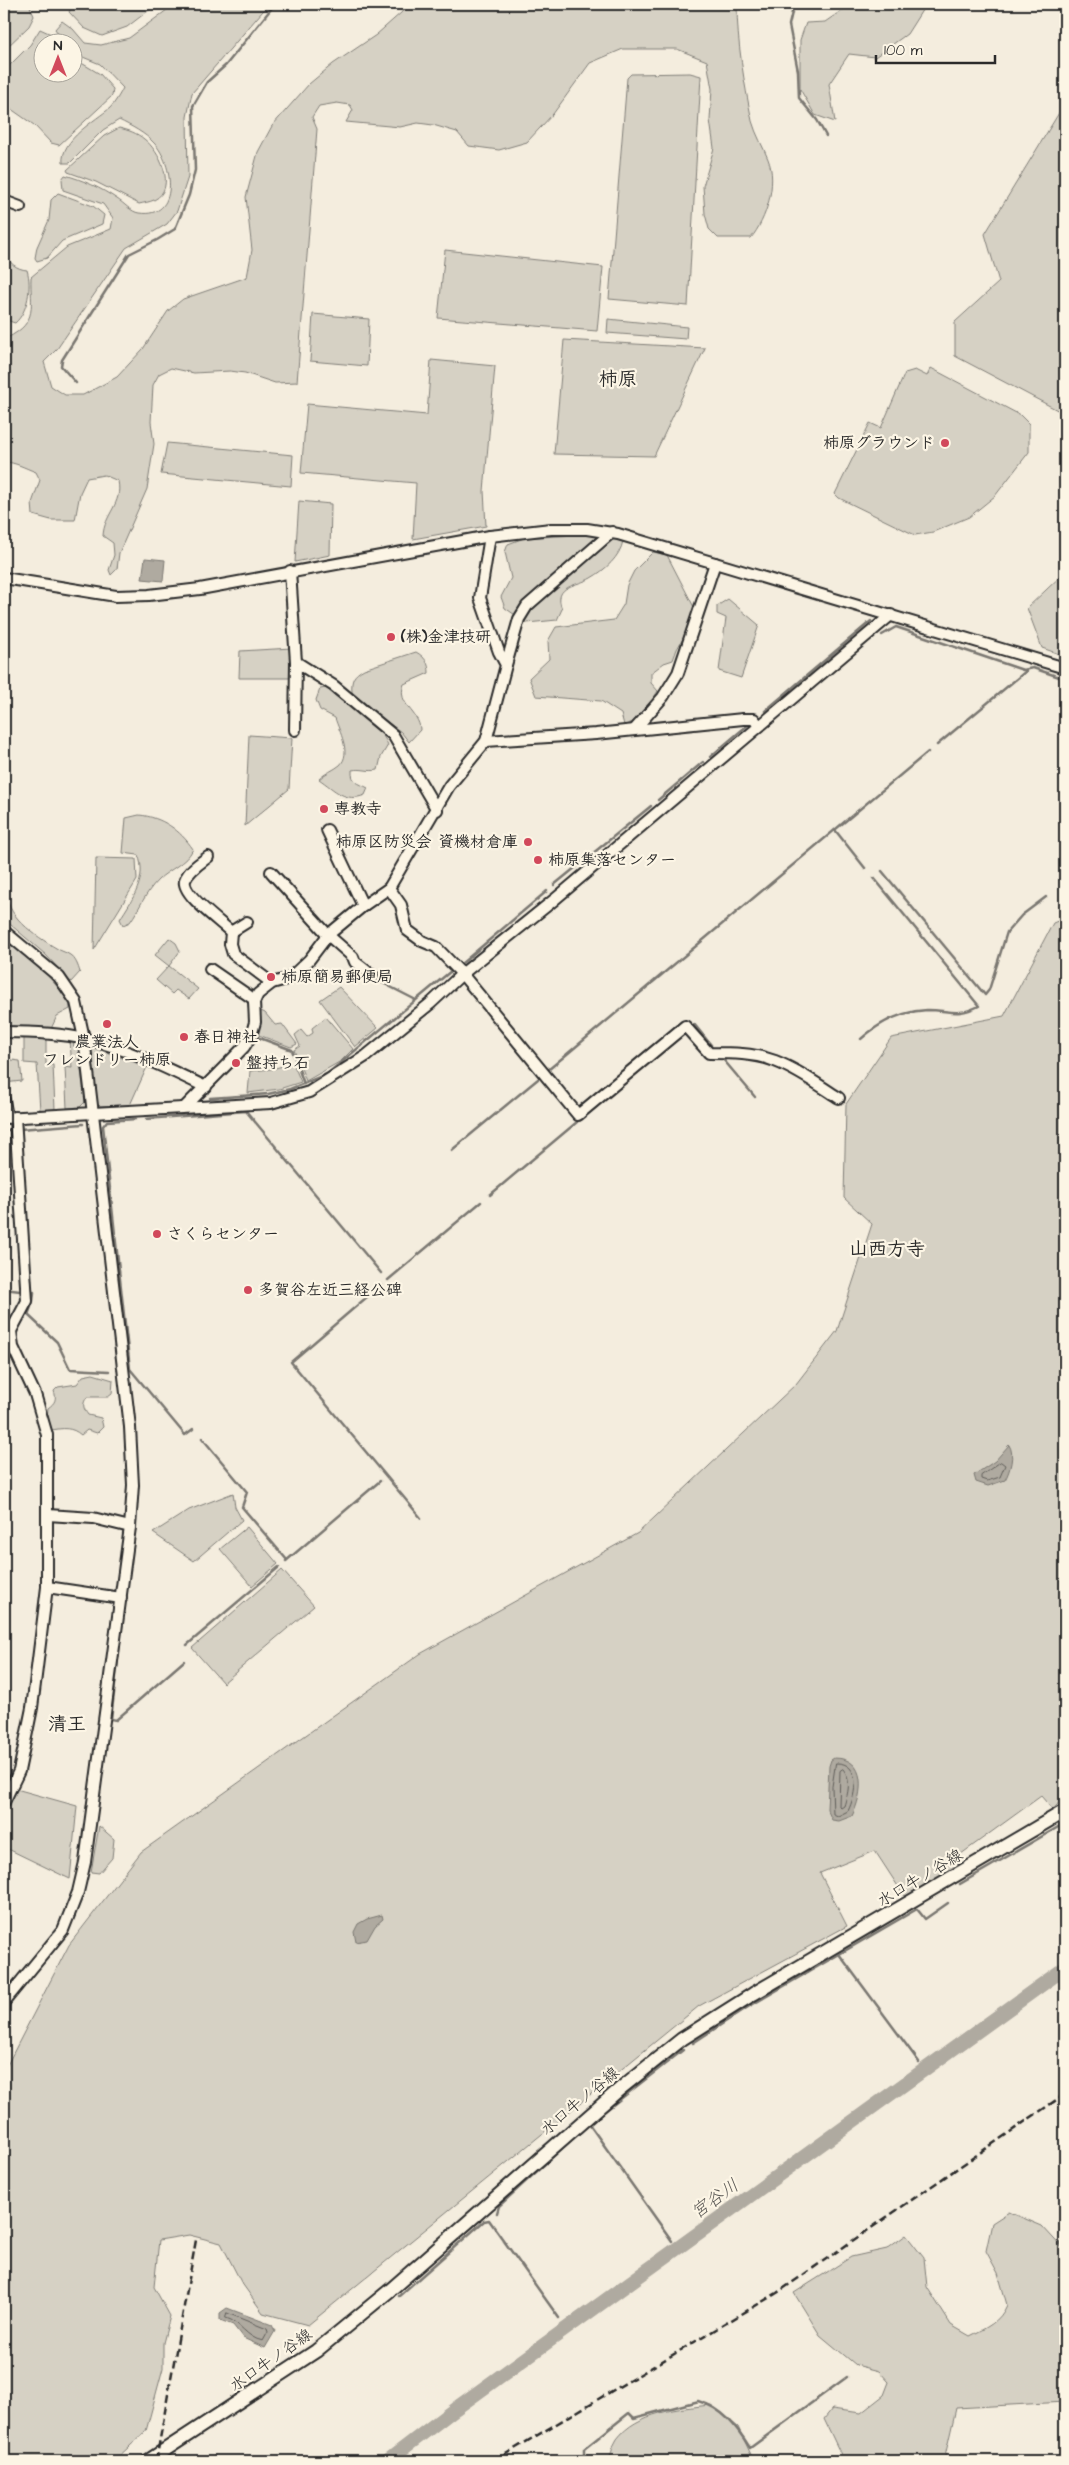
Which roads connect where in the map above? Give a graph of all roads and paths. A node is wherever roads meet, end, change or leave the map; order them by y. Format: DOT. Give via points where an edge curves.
graph roads {
  1 [pos="4,202"];
  2 [pos="20,208"];
  3 [pos="612,532"];
  4 [pos="490,536"];
  5 [pos="715,563"];
  6 [pos="290,571"];
  7 [pos="4,578"];
  8 [pos="891,615"];
  9 [pos="296,662"];
  10 [pos="506,665"];
  11 [pos="1065,668"];
  12 [pos="760,726"];
  13 [pos="635,729"];
  14 [pos="295,730"];
  15 [pos="486,741"];
  16 [pos="437,810"];
  17 [pos="327,830"];
  18 [pos="208,857"];
  19 [pos="271,872"];
  20 [pos="389,888"];
  21 [pos="363,906"];
  22 [pos="248,922"];
  23 [pos="4,931"];
  24 [pos="231,932"];
  25 [pos="328,935"];
  26 [pos="210,969"];
  27 [pos="462,974"];
  28 [pos="373,976"];
  29 [pos="272,983"];
  30 [pos="255,1000"];
  31 [pos="4,1032"];
  32 [pos="84,1038"];
  33 [pos="206,1087"];
  34 [pos="839,1098"];
  35 [pos="4,1100"];
  36 [pos="185,1108"];
  37 [pos="94,1114"];
  38 [pos="8,1117"];
  39 [pos="7,1329"];
  40 [pos="48,1515"];
  41 [pos="130,1527"];
  42 [pos="47,1587"];
  43 [pos="121,1598"];
  44 [pos="4,1802"];
  45 [pos="1065,1811"];
  46 [pos="4,2002"];
  47 [pos="148,2461"];
  1 -- 2 [label="street"];
  3 -- 4 [label="street" via="551,529"];
  3 -- 5 [label="street"];
  3 -- 10 [label="street" via="527,606 519,619"];
  4 -- 6 [label="street"];
  4 -- 10 [label="street" via="480,598"];
  5 -- 8 [label="street"];
  5 -- 13 [label="street" via="678,673 663,697"];
  6 -- 7 [label="street" via="200,589 116,596"];
  6 -- 9 [label="street"];
  8 -- 11 [label="street"];
  8 -- 12 [label="street"];
  9 -- 14 [label="street"];
  9 -- 16 [label="street" via="334,686 393,735"];
  10 -- 15 [label="street"];
  12 -- 13 [label="street" via="754,719 746,719"];
  12 -- 27 [label="street"];
  13 -- 15 [label="street"];
  15 -- 16 [label="street" via="449,786"];
  16 -- 20 [label="street"];
  17 -- 21 [label="street"];
  18 -- 24 [label="street" via="185,880 186,889"];
  19 -- 25 [label="street"];
  20 -- 21 [label="street"];
  20 -- 27 [label="street" via="401,905 407,930 436,947"];
  21 -- 25 [label="street"];
  22 -- 24 [label="street"];
  23 -- 32 [label="street" via="59,977 76,1002"];
  24 -- 29 [label="street" via="233,954"];
  25 -- 28 [label="street"];
  25 -- 29 [label="street" via="290,978"];
  26 -- 30 [label="street"];
  27 -- 34 [label="street" via="578,1115 685,1026 709,1053 774,1060"];
  27 -- 36 [label="street" via="366,1056 309,1092 271,1102"];
  29 -- 30 [label="street"];
  30 -- 33 [label="street" via="251,1036"];
  31 -- 32 [label="street"];
  32 -- 33 [label="street"];
  32 -- 37 [label="street"];
  33 -- 36 [label="street"];
  35 -- 38 [label="street"];
  36 -- 37 [label="street"];
  37 -- 38 [label="street"];
  37 -- 41 [label="street" via="130,1427 133,1485"];
  38 -- 39 [label="street" via="27,1301"];
  39 -- 40 [label="street" via="35,1394 47,1435"];
  40 -- 41 [label="street" via="93,1518"];
  40 -- 42 [label="street"];
  41 -- 43 [label="street"];
  42 -- 43 [label="street"];
  42 -- 44 [label="street" via="32,1708 19,1771"];
  43 -- 46 [label="street" via="85,1862 78,1892 63,1930"];
  45 -- 47 [label="main road, 水口牛ノ谷線" via="682,2039 316,2351"];
}
